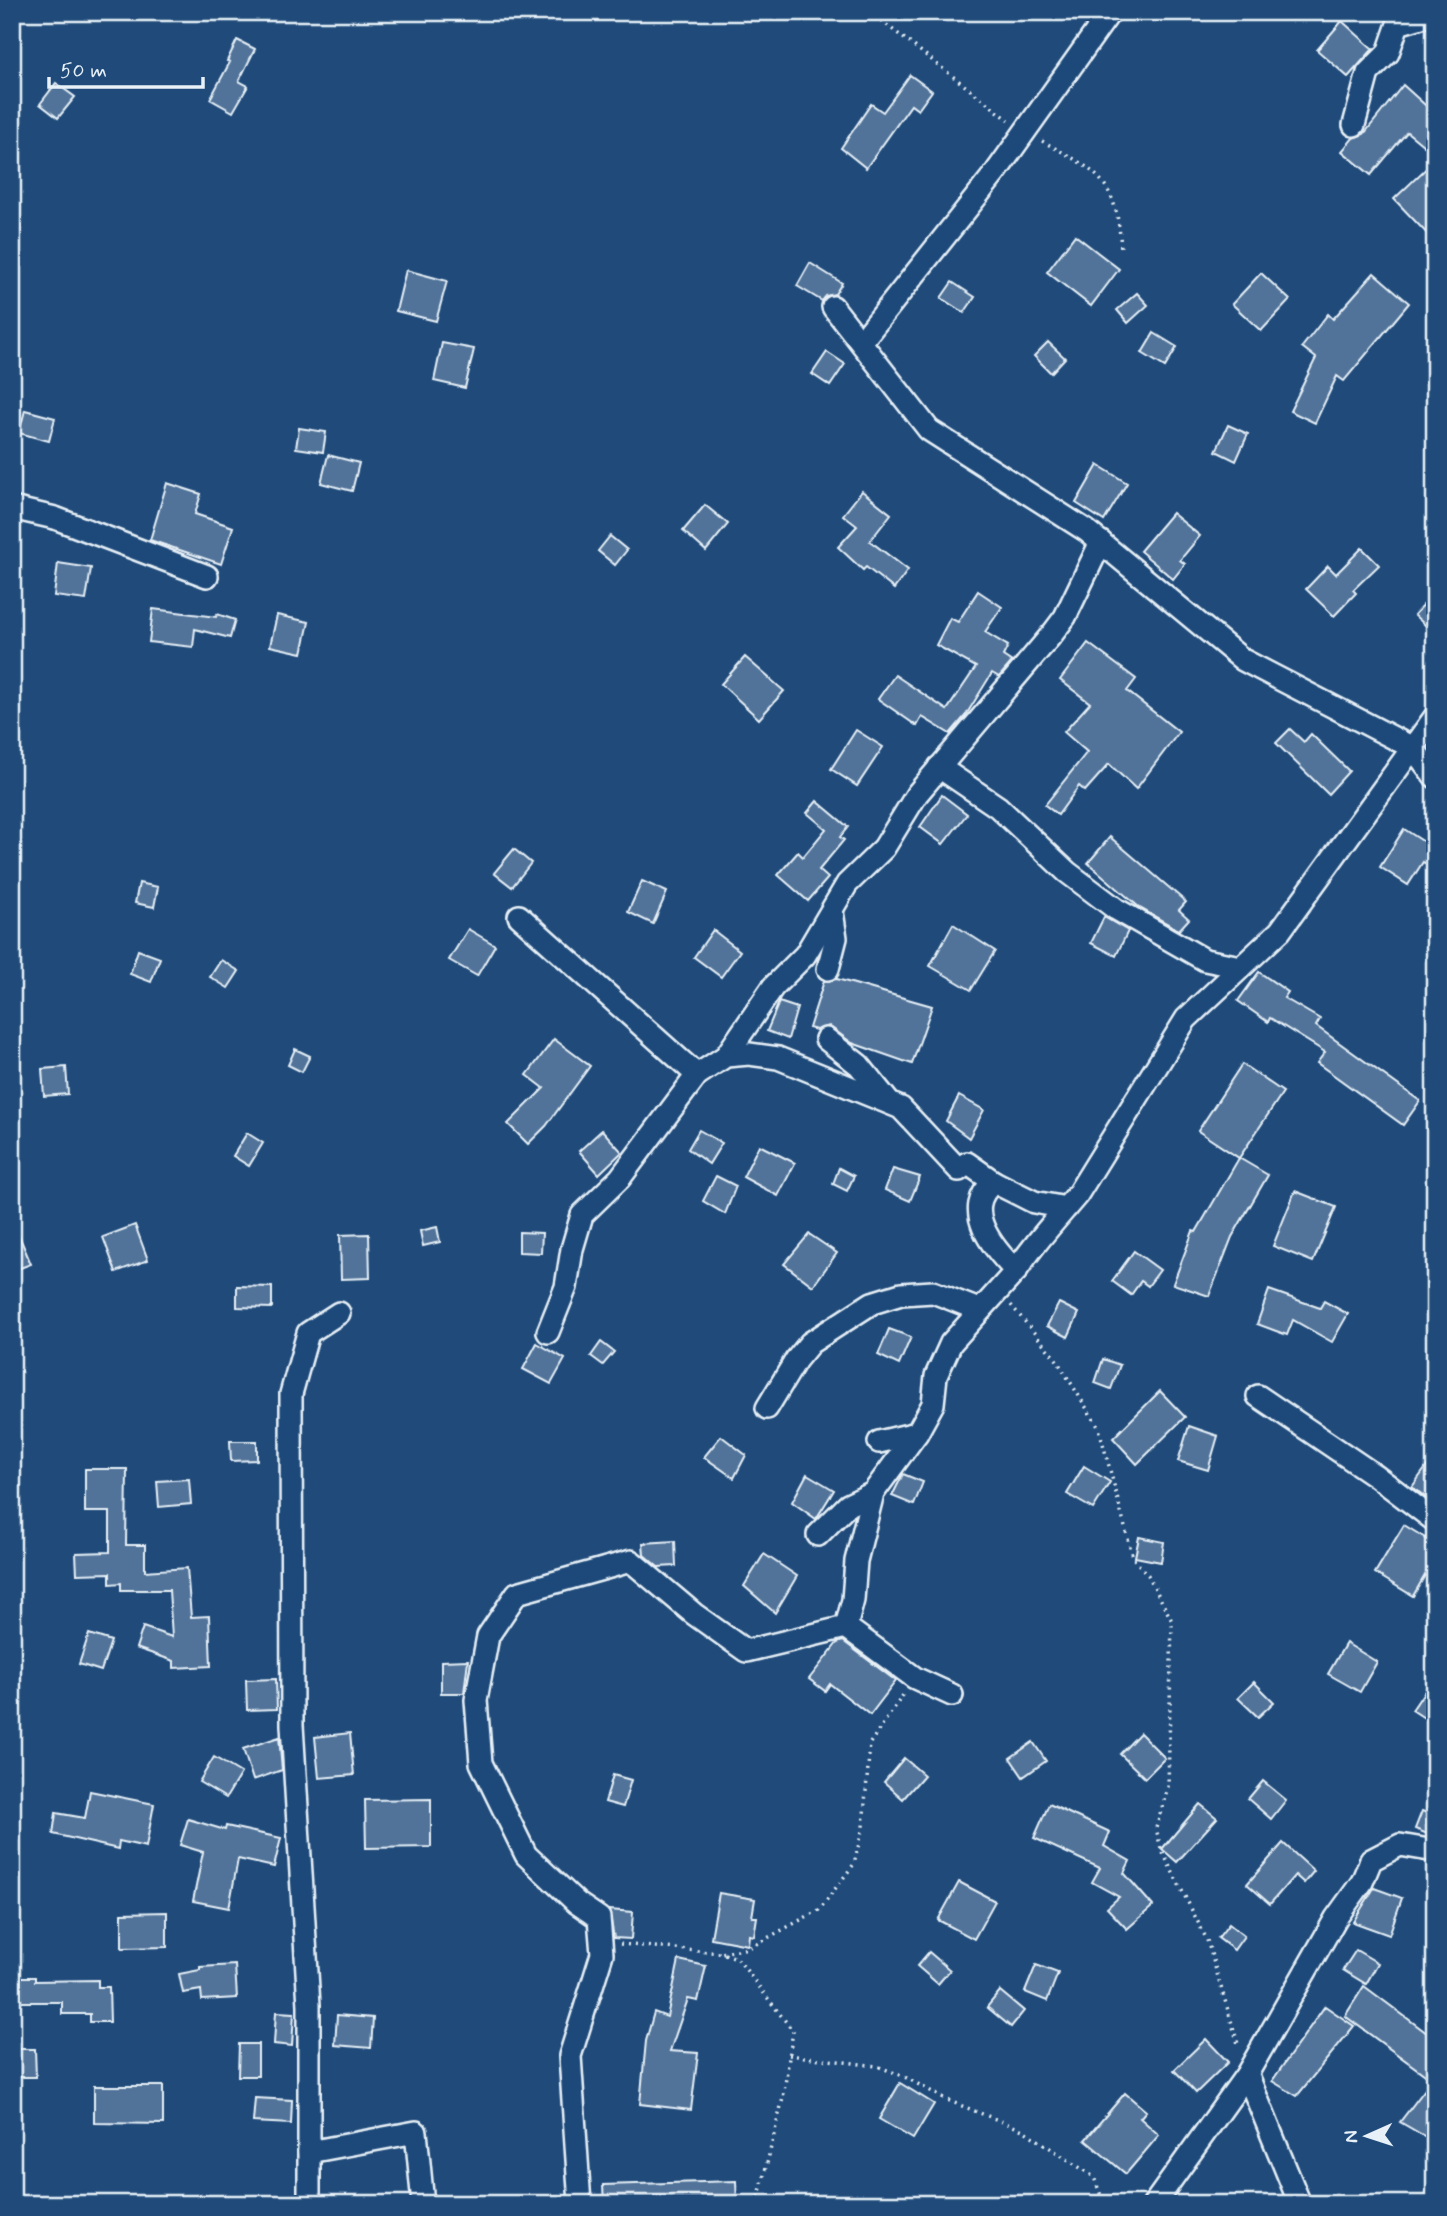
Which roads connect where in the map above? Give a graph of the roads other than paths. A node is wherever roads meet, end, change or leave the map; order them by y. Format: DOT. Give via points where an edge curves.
graph roads {
  1 [pos="1110,12"];
  2 [pos="1435,13"];
  3 [pos="1354,125"];
  4 [pos="833,307"];
  5 [pos="861,342"];
  6 [pos="12,508"];
  7 [pos="1101,542"];
  8 [pos="207,576"];
  9 [pos="1435,717"];
  10 [pos="1413,748"];
  11 [pos="939,767"];
  12 [pos="1435,777"];
  13 [pos="832,911"];
  14 [pos="519,916"];
  15 [pos="1241,967"];
  16 [pos="828,969"];
  17 [pos="826,1039"];
  18 [pos="726,1056"];
  19 [pos="697,1075"];
  20 [pos="889,1103"];
  21 [pos="994,1182"];
  22 [pos="1066,1208"];
  23 [pos="1016,1271"];
  24 [pos="979,1310"];
  25 [pos="339,1313"];
  26 [pos="548,1332"];
  27 [pos="1258,1396"];
  28 [pos="767,1408"];
  29 [pos="917,1433"];
  30 [pos="879,1442"];
  31 [pos="873,1493"];
  32 [pos="1435,1521"];
  33 [pos="818,1535"];
  34 [pos="846,1627"];
  35 [pos="952,1695"];
  36 [pos="1435,1851"];
  37 [pos="1247,2074"];
  38 [pos="309,2152"];
  39 [pos="309,2204"];
  40 [pos="423,2204"];
  41 [pos="580,2204"];
  42 [pos="1154,2204"];
  43 [pos="1300,2204"];
  1 -- 5 [label="street" via="996,172"];
  2 -- 3 [label="street" via="1398,24 1388,53 1368,73"];
  4 -- 5 [label="street"];
  5 -- 7 [label="street" via="929,430"];
  6 -- 8 [label="street" via="55,518"];
  7 -- 10 [label="street" via="1243,660"];
  7 -- 11 [label="street" via="1065,617"];
  9 -- 10 [label="street"];
  10 -- 12 [label="street"];
  10 -- 15 [label="street" via="1280,931"];
  11 -- 13 [label="street" via="884,848 847,884"];
  11 -- 15 [label="street" via="998,807 1067,872 1115,909 1205,960"];
  13 -- 16 [label="street" via="836,938"];
  13 -- 18 [label="street" via="806,955 773,987"];
  14 -- 19 [label="street"];
  15 -- 22 [label="street" via="1186,1019"];
  17 -- 20 [label="street" via="859,1065"];
  18 -- 19 [label="street"];
  18 -- 20 [label="street" via="778,1058"];
  19 -- 26 [label="street" via="627,1169 582,1215 566,1287"];
  20 -- 21 [label="street" via="901,1108 959,1170 967,1163"];
  21 -- 22 [label="street" via="1034,1202"];
  21 -- 23 [label="street" via="979,1201 980,1218 988,1237"];
  22 -- 23 [label="street"];
  23 -- 24 [label="street"];
  24 -- 28 [label="street" via="933,1292 901,1294 872,1303 810,1343"];
  24 -- 29 [label="street" via="951,1343 936,1376 933,1404"];
  25 -- 38 [label="street" via="308,1333 291,1394 292,1725 309,2005"];
  27 -- 32 [label="street"];
  29 -- 30 [label="street"];
  29 -- 31 [label="street"];
  31 -- 33 [label="street" via="848,1505"];
  31 -- 34 [label="street"];
  34 -- 35 [label="street" via="915,1678"];
  34 -- 41 [label="street" via="746,1651 631,1561 517,1593 488,1636 477,1700 481,1763 526,1855 599,1918 602,1954 570,2056"];
  36 -- 37 [label="street" via="1400,1845 1371,1860"];
  37 -- 42 [label="street"];
  37 -- 43 [label="street"];
  38 -- 39 [label="street"];
  38 -- 40 [label="street" via="416,2132"];
}
